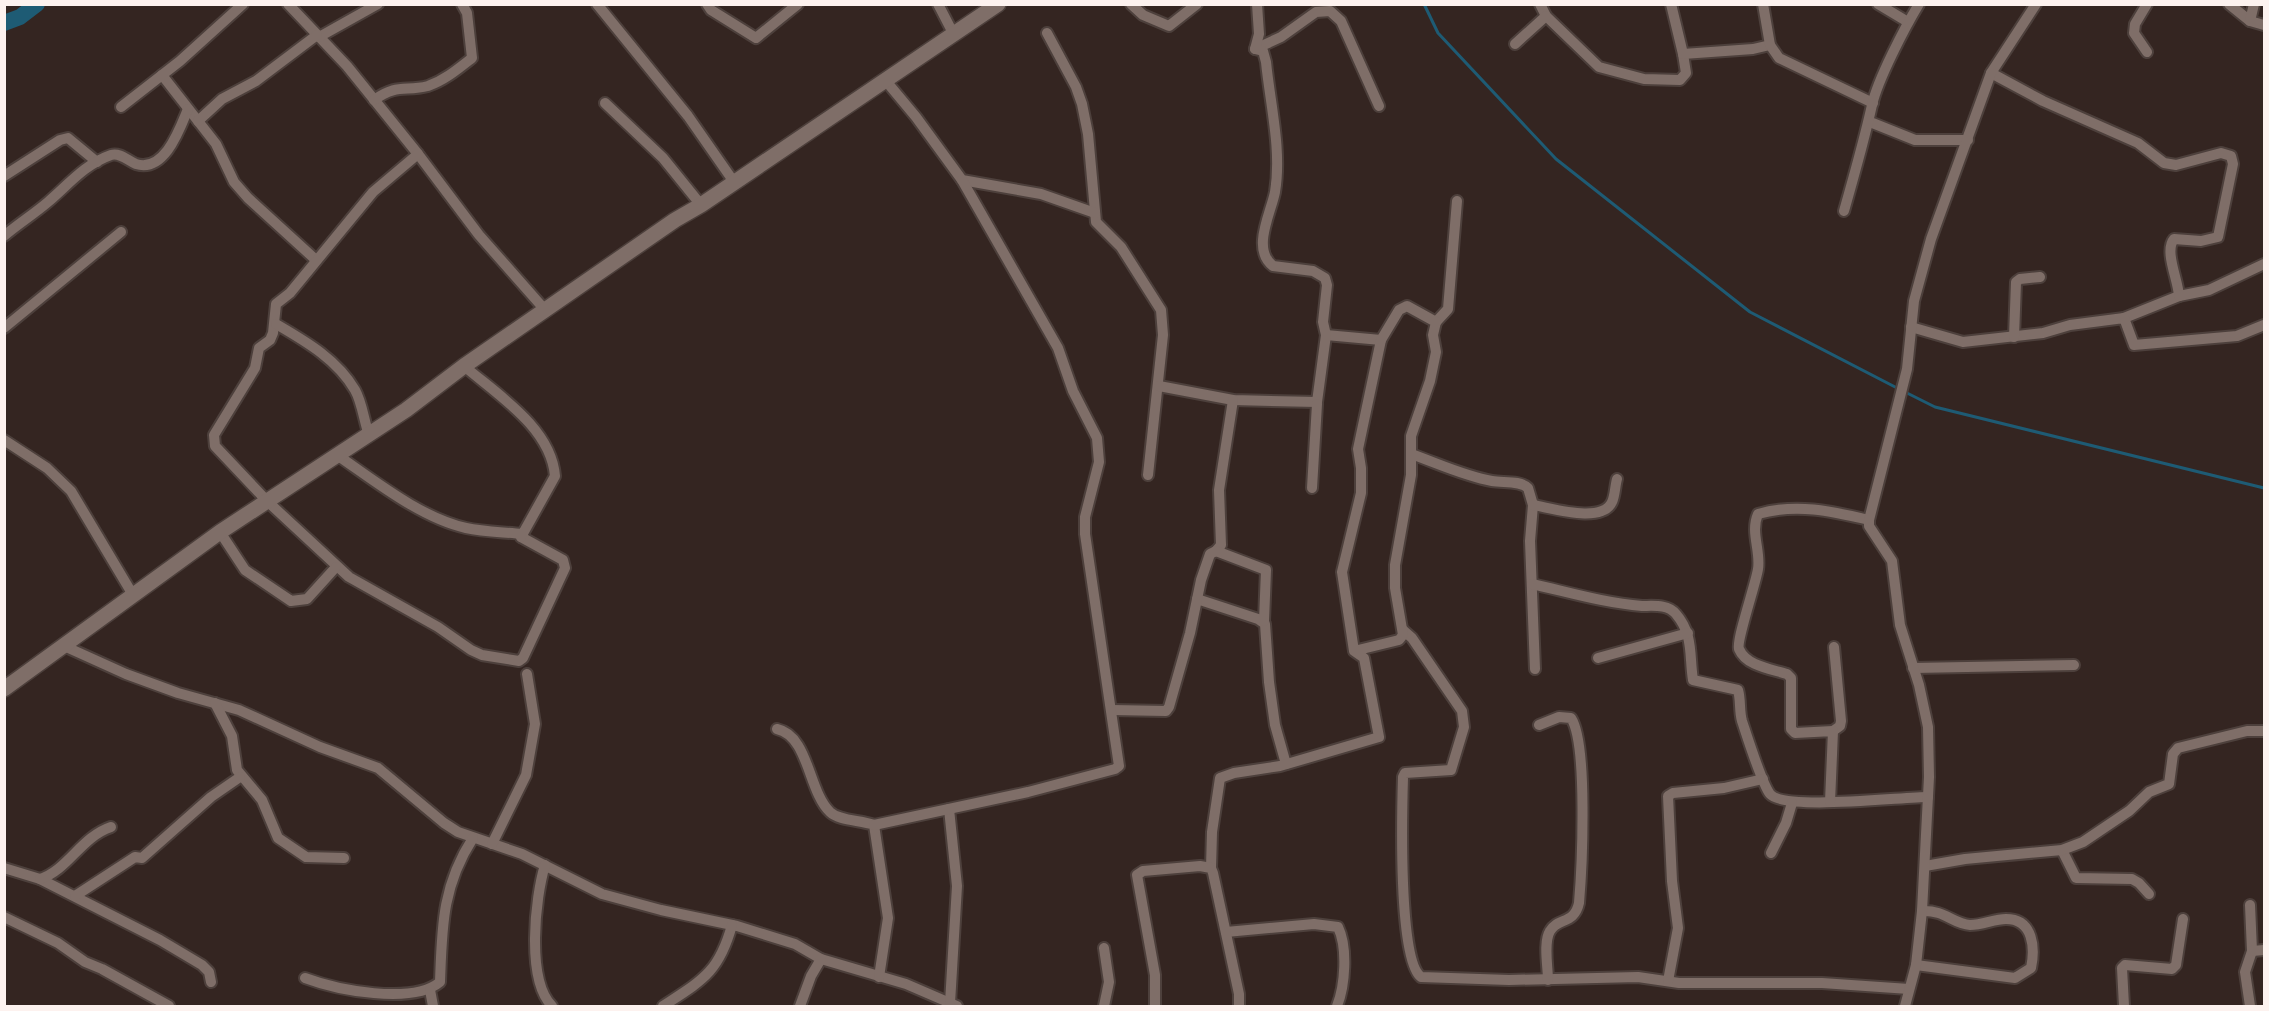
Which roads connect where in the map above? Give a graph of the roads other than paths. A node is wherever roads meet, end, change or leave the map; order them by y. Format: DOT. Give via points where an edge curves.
graph roads {
  1 [pos="243,4"];
  2 [pos="288,4"];
  3 [pos="378,4"];
  4 [pos="462,4"];
  5 [pos="597,4"];
  6 [pos="707,4"];
  7 [pos="798,4"];
  8 [pos="938,4"];
  9 [pos="998,4"];
  10 [pos="1131,4"];
  11 [pos="1197,4"];
  12 [pos="1257,4"];
  13 [pos="1540,4"];
  14 [pos="1671,4"];
  15 [pos="1763,4"];
  16 [pos="1878,4"];
  17 [pos="1919,4"];
  18 [pos="2036,4"];
  19 [pos="2147,4"];
  20 [pos="2229,4"];
  21 [pos="2254,4"];
  22 [pos="1546,16"];
  23 [pos="2250,21"];
  24 [pos="1908,22"];
  25 [pos="2265,24"];
  26 [pos="953,33"];
  27 [pos="1047,33"];
  28 [pos="318,36"];
  29 [pos="1515,44"];
  30 [pos="1770,45"];
  31 [pos="1255,49"];
  32 [pos="2147,52"];
  33 [pos="1683,54"];
  34 [pos="1991,73"];
  35 [pos="162,75"];
  36 [pos="886,81"];
  37 [pos="374,100"];
  38 [pos="605,103"];
  39 [pos="1873,103"];
  40 [pos="1379,105"];
  41 [pos="121,107"];
  42 [pos="188,109"];
  43 [pos="198,121"];
  44 [pos="1870,122"];
  45 [pos="1968,140"];
  46 [pos="418,154"];
  47 [pos="97,162"];
  48 [pos="4,176"];
  49 [pos="962,180"];
  50 [pos="734,182"];
  51 [pos="1457,201"];
  52 [pos="701,206"];
  53 [pos="1844,212"];
  54 [pos="1095,213"];
  55 [pos="121,232"];
  56 [pos="4,236"];
  57 [pos="316,260"];
  58 [pos="2265,264"];
  59 [pos="2040,277"];
  60 [pos="2180,296"];
  61 [pos="546,311"];
  62 [pos="2124,318"];
  63 [pos="1436,322"];
  64 [pos="276,324"];
  65 [pos="2265,325"];
  66 [pos="1911,327"];
  67 [pos="4,328"];
  68 [pos="1326,334"];
  69 [pos="2013,337"];
  70 [pos="1382,340"];
  71 [pos="464,366"];
  72 [pos="1159,386"];
  73 [pos="1233,400"];
  74 [pos="1317,404"];
  75 [pos="369,435"];
  76 [pos="4,440"];
  77 [pos="1411,454"];
  78 [pos="337,455"];
  79 [pos="1148,475"];
  80 [pos="1617,479"];
  81 [pos="1312,488"];
  82 [pos="267,501"];
  83 [pos="1533,505"];
  84 [pos="1869,520"];
  85 [pos="220,532"];
  86 [pos="521,537"];
  87 [pos="1216,551"];
  88 [pos="336,567"];
  89 [pos="1532,584"];
  90 [pos="133,595"];
  91 [pos="1197,599"];
  92 [pos="1264,621"];
  93 [pos="1403,630"];
  94 [pos="1688,633"];
  95 [pos="64,646"];
  96 [pos="1834,648"];
  97 [pos="1354,651"];
  98 [pos="1598,658"];
  99 [pos="2074,664"];
  100 [pos="1913,668"];
  101 [pos="1535,669"];
  102 [pos="527,675"];
  103 [pos="4,689"];
  104 [pos="215,703"];
  105 [pos="1112,710"];
  106 [pos="1539,725"];
  107 [pos="777,729"];
  108 [pos="1833,731"];
  109 [pos="2265,731"];
  110 [pos="1286,764"];
  111 [pos="240,777"];
  112 [pos="1763,779"];
  113 [pos="1929,797"];
  114 [pos="1830,802"];
  115 [pos="1792,803"];
  116 [pos="949,809"];
  117 [pos="874,825"];
  118 [pos="111,827"];
  119 [pos="473,838"];
  120 [pos="492,844"];
  121 [pos="2062,850"];
  122 [pos="1771,853"];
  123 [pos="344,858"];
  124 [pos="545,865"];
  125 [pos="1925,866"];
  126 [pos="4,868"];
  127 [pos="1211,868"];
  128 [pos="40,879"];
  129 [pos="2149,894"];
  130 [pos="75,896"];
  131 [pos="2250,905"];
  132 [pos="1922,911"];
  133 [pos="4,917"];
  134 [pos="2183,919"];
  135 [pos="732,925"];
  136 [pos="1226,932"];
  137 [pos="1104,948"];
  138 [pos="2265,950"];
  139 [pos="2252,951"];
  140 [pos="821,959"];
  141 [pos="1916,965"];
  142 [pos="879,977"];
  143 [pos="305,978"];
  144 [pos="1548,980"];
  145 [pos="1668,981"];
  146 [pos="211,982"];
  147 [pos="1909,989"];
  148 [pos="430,990"];
  149 [pos="954,1005"];
  150 [pos="169,1006"];
  151 [pos="433,1006"];
  152 [pos="552,1006"];
  153 [pos="663,1006"];
  154 [pos="800,1006"];
  155 [pos="1104,1006"];
  156 [pos="1155,1006"];
  157 [pos="1239,1006"];
  158 [pos="1337,1006"];
  159 [pos="1905,1006"];
  160 [pos="2124,1006"];
  161 [pos="2250,1006"];
  1 -- 35 [label="street"];
  2 -- 28 [label="street"];
  3 -- 28 [label="street"];
  4 -- 37 [label="street" via="467,13 472,58 450,76 427,86 393,89"];
  5 -- 50 [label="street" via="681,107"];
  6 -- 7 [label="street" via="756,38"];
  8 -- 26 [label="street"];
  9 -- 26 [label="main road"];
  10 -- 11 [label="street" via="1143,15 1168,26"];
  12 -- 31 [label="street" via="1259,34"];
  13 -- 22 [label="street"];
  14 -- 33 [label="street"];
  15 -- 30 [label="street"];
  16 -- 24 [label="street"];
  17 -- 24 [label="street"];
  18 -- 34 [label="street"];
  19 -- 32 [label="street" via="2134,33"];
  20 -- 23 [label="street"];
  21 -- 23 [label="street"];
  22 -- 29 [label="street"];
  22 -- 33 [label="street" via="1586,56 1608,71 1644,80 1680,80 1686,73"];
  23 -- 25 [label="street"];
  24 -- 39 [label="street"];
  26 -- 36 [label="main road"];
  27 -- 54 [label="street" via="1082,104"];
  28 -- 37 [label="street"];
  28 -- 43 [label="street" via="256,81 216,103"];
  30 -- 33 [label="street"];
  30 -- 39 [label="street" via="1789,64"];
  31 -- 40 [label="street" via="1281,37 1316,12 1330,11 1341,21"];
  31 -- 68 [label="street" via="1263,51 1266,62 1275,150 1275,187 1266,222 1265,257 1273,266 1313,271 1325,278"];
  34 -- 45 [label="street"];
  34 -- 60 [label="street" via="2138,143 2164,163 2176,165 2221,153 2231,156 2233,164 2218,237 2201,242 2174,239 2170,243 2168,252"];
  35 -- 41 [label="street"];
  35 -- 42 [label="street"];
  36 -- 49 [label="street"];
  36 -- 50 [label="main road"];
  37 -- 46 [label="street"];
  38 -- 52 [label="street" via="663,158"];
  39 -- 44 [label="street"];
  42 -- 43 [label="street"];
  42 -- 47 [label="street" via="165,155 139,165 118,155"];
  43 -- 57 [label="street" via="216,144 234,182"];
  44 -- 45 [label="street" via="1915,141"];
  44 -- 53 [label="street"];
  45 -- 66 [label="street" via="1931,239"];
  46 -- 57 [label="street" via="373,192"];
  46 -- 61 [label="street" via="479,235"];
  47 -- 48 [label="street" via="68,138"];
  47 -- 56 [label="street" via="82,170"];
  49 -- 54 [label="street" via="1041,194"];
  49 -- 105 [label="street" via="1058,348 1073,392 1097,438 1100,462 1084,525"];
  50 -- 52 [label="main road"];
  51 -- 63 [label="street" via="1448,309"];
  52 -- 61 [label="main road"];
  54 -- 72 [label="street" via="1096,222 1121,247 1158,301 1163,322"];
  55 -- 67 [label="street"];
  57 -- 64 [label="street" via="276,304"];
  58 -- 60 [label="street" via="2209,290"];
  59 -- 69 [label="street" via="2016,282"];
  60 -- 62 [label="street"];
  61 -- 71 [label="main road"];
  62 -- 65 [label="street" via="2134,345 2237,336"];
  62 -- 69 [label="street"];
  63 -- 70 [label="street" via="1405,305"];
  63 -- 77 [label="street" via="1434,361 1413,426"];
  64 -- 75 [label="street" via="310,344 343,372 356,392"];
  64 -- 82 [label="street" via="213,440 214,446"];
  66 -- 69 [label="street" via="1963,342"];
  66 -- 84 [label="street" via="1907,369"];
  68 -- 70 [label="street"];
  68 -- 74 [label="street"];
  70 -- 97 [label="street" via="1358,449 1360,493 1343,563"];
  71 -- 75 [label="main road"];
  71 -- 86 [label="street" via="529,423 554,467 555,476"];
  72 -- 73 [label="street"];
  72 -- 79 [label="street"];
  73 -- 74 [label="street"];
  73 -- 87 [label="street" via="1219,489 1221,545"];
  74 -- 81 [label="street"];
  75 -- 78 [label="main road"];
  76 -- 90 [label="street" via="47,468 71,491"];
  77 -- 83 [label="street" via="1483,480 1525,485"];
  77 -- 93 [label="street" via="1394,575"];
  78 -- 82 [label="main road"];
  78 -- 86 [label="street" via="407,502 452,523 522,534"];
  80 -- 83 [label="street" via="1612,502 1605,512 1592,515"];
  82 -- 85 [label="main road"];
  82 -- 88 [label="street"];
  83 -- 89 [label="street"];
  84 -- 100 [label="street" via="1892,561 1900,625"];
  84 -- 108 [label="street" via="1789,508 1758,514 1755,521 1759,567 1739,649 1753,663 1791,678 1791,729 1795,733"];
  85 -- 88 [label="street" via="245,570 291,601 307,598"];
  85 -- 90 [label="main road"];
  86 -- 88 [label="street" via="566,563 519,661 471,650"];
  87 -- 91 [label="street" via="1209,556"];
  87 -- 92 [label="street" via="1267,572"];
  89 -- 94 [label="street" via="1618,604 1668,607"];
  89 -- 101 [label="street"];
  90 -- 95 [label="main road"];
  91 -- 92 [label="street"];
  91 -- 105 [label="street" via="1168,710"];
  92 -- 110 [label="street" via="1275,725"];
  93 -- 97 [label="street" via="1399,640"];
  93 -- 144 [label="street" via="1453,695 1464,718 1451,770 1406,773 1403,777 1403,897 1412,967 1426,978"];
  94 -- 98 [label="street"];
  94 -- 112 [label="street" via="1694,680 1738,690 1742,720"];
  95 -- 103 [label="main road"];
  95 -- 104 [label="street" via="126,674"];
  96 -- 108 [label="street" via="1841,721"];
  97 -- 110 [label="street" via="1364,658 1378,737"];
  99 -- 100 [label="street"];
  100 -- 113 [label="street" via="1928,727"];
  102 -- 120 [label="street" via="535,724 526,775"];
  104 -- 111 [label="street" via="231,736"];
  104 -- 119 [label="street" via="378,768 444,823"];
  105 -- 116 [label="street" via="1119,763 1115,770"];
  106 -- 144 [label="street" via="1559,717 1571,718 1579,740 1582,768 1580,903 1572,918 1555,926 1547,937"];
  107 -- 117 [label="street" via="790,735 804,756 819,799 832,815"];
  108 -- 114 [label="street"];
  109 -- 121 [label="street" via="2247,731 2178,748 2173,754 2169,784 2149,792 2129,811 2083,842"];
  110 -- 127 [label="street" via="1219,779"];
  111 -- 123 [label="street" via="262,800 274,834 288,847 306,857"];
  111 -- 130 [label="street" via="211,797 142,858 135,857"];
  112 -- 115 [label="street" via="1770,795"];
  112 -- 145 [label="street" via="1668,796 1678,928"];
  113 -- 114 [label="street"];
  113 -- 125 [label="street"];
  114 -- 115 [label="street"];
  115 -- 122 [label="street"];
  116 -- 117 [label="street"];
  116 -- 149 [label="street" via="957,886"];
  117 -- 142 [label="street" via="888,918"];
  118 -- 128 [label="street" via="95,833 61,866"];
  119 -- 120 [label="street"];
  119 -- 148 [label="street" via="450,880 441,939 440,982"];
  120 -- 124 [label="street"];
  121 -- 125 [label="street"];
  121 -- 129 [label="street" via="2076,878 2132,879"];
  124 -- 135 [label="street" via="602,894"];
  124 -- 152 [label="street" via="537,894 534,940 541,987"];
  125 -- 132 [label="street"];
  126 -- 128 [label="street"];
  127 -- 136 [label="street"];
  127 -- 156 [label="street" via="1143,871 1137,875 1155,975"];
  128 -- 130 [label="street"];
  130 -- 146 [label="street" via="189,956 209,972"];
  131 -- 139 [label="street"];
  132 -- 141 [label="street"];
  132 -- 141 [label="street" via="1936,910 1967,925 2016,921 2031,933 2035,951 2031,968 2015,978"];
  133 -- 150 [label="street"];
  134 -- 160 [label="street" via="2176,965 2172,969 2125,965 2122,968"];
  135 -- 140 [label="street" via="795,944"];
  135 -- 153 [label="street" via="716,966"];
  136 -- 157 [label="street"];
  136 -- 158 [label="street" via="1314,924 1338,927 1344,987"];
  137 -- 155 [label="street" via="1109,982"];
  138 -- 139 [label="street"];
  139 -- 161 [label="street" via="2245,972"];
  140 -- 142 [label="street"];
  140 -- 154 [label="street"];
  141 -- 147 [label="street"];
  142 -- 149 [label="street"];
  143 -- 148 [label="street" via="364,993"];
  144 -- 145 [label="street" via="1638,976"];
  145 -- 147 [label="street" via="1822,983"];
  147 -- 159 [label="street"];
  148 -- 151 [label="street"];
}
